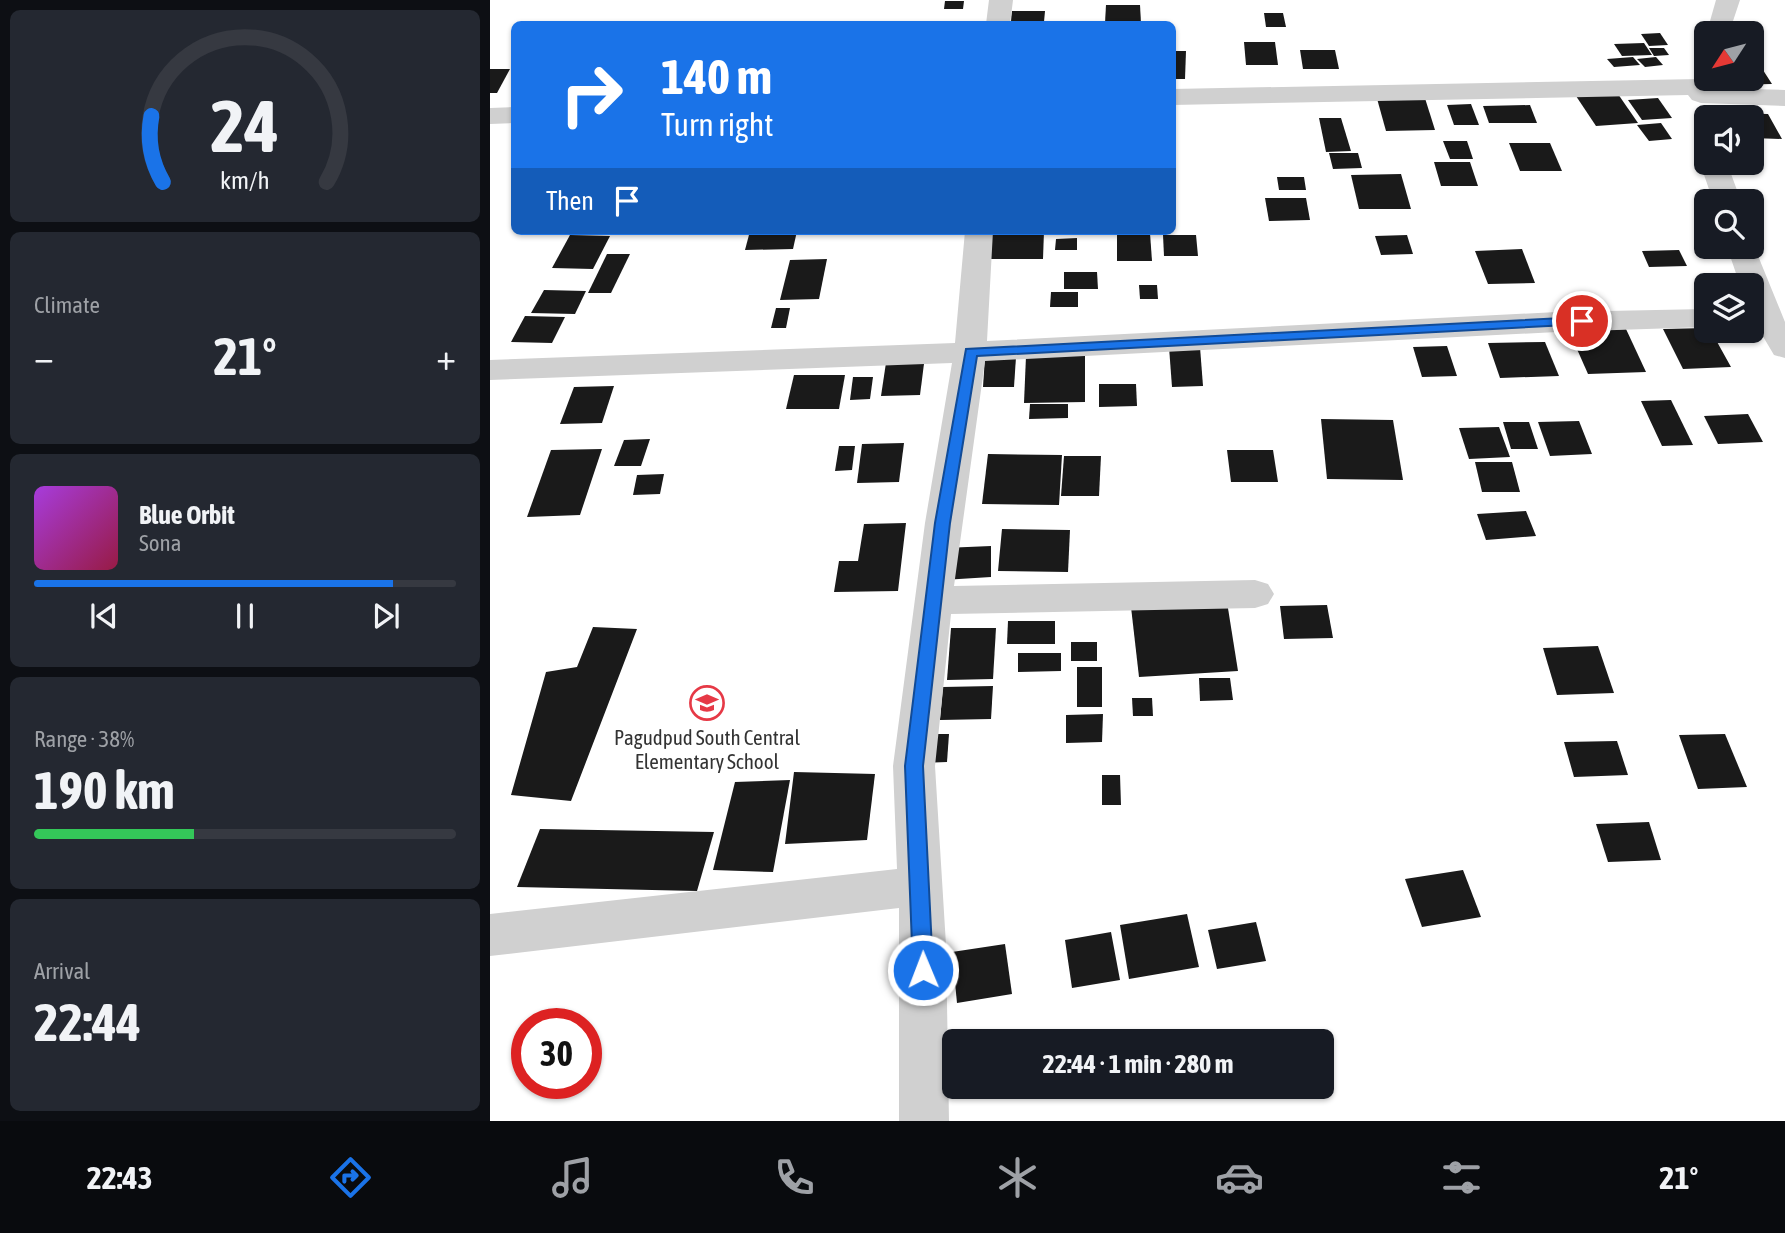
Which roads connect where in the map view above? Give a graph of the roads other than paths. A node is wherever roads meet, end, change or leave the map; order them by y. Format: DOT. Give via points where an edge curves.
graph roads {
  1 [pos="1001,0"];
  2 [pos="1728,0"];
  3 [pos="998,21"];
  4 [pos="1721,21"];
  5 [pos="1694,82"];
  6 [pos="1749,91"];
  7 [pos="1176,97"];
  8 [pos="1785,98"];
  9 [pos="511,115"];
  10 [pos="490,116"];
  11 [pos="979,235"];
  12 [pos="1747,259"];
  13 [pos="1768,314"];
  14 [pos="1694,318"];
  15 [pos="1785,348"];
  16 [pos="970,352"];
  17 [pos="490,370"];
  18 [pos="1255,594"];
  19 [pos="935,600"];
  20 [pos="919,886"];
  21 [pos="490,935"];
  22 [pos="924,1121"];
  1 -- 3 [label="street"];
  2 -- 4 [label="street"];
  5 -- 7 [label="street"];
  6 -- 8 [label="street"];
  9 -- 10 [label="street"];
  11 -- 16 [label="street"];
  12 -- 13 [label="street"];
  13 -- 15 [label="street"];
  14 -- 16 [label="street"];
  16 -- 17 [label="street"];
  16 -- 19 [label="street"];
  18 -- 19 [label="street"];
  19 -- 20 [label="street" via="914,766"];
  20 -- 21 [label="street"];
  20 -- 22 [label="street"];
}
